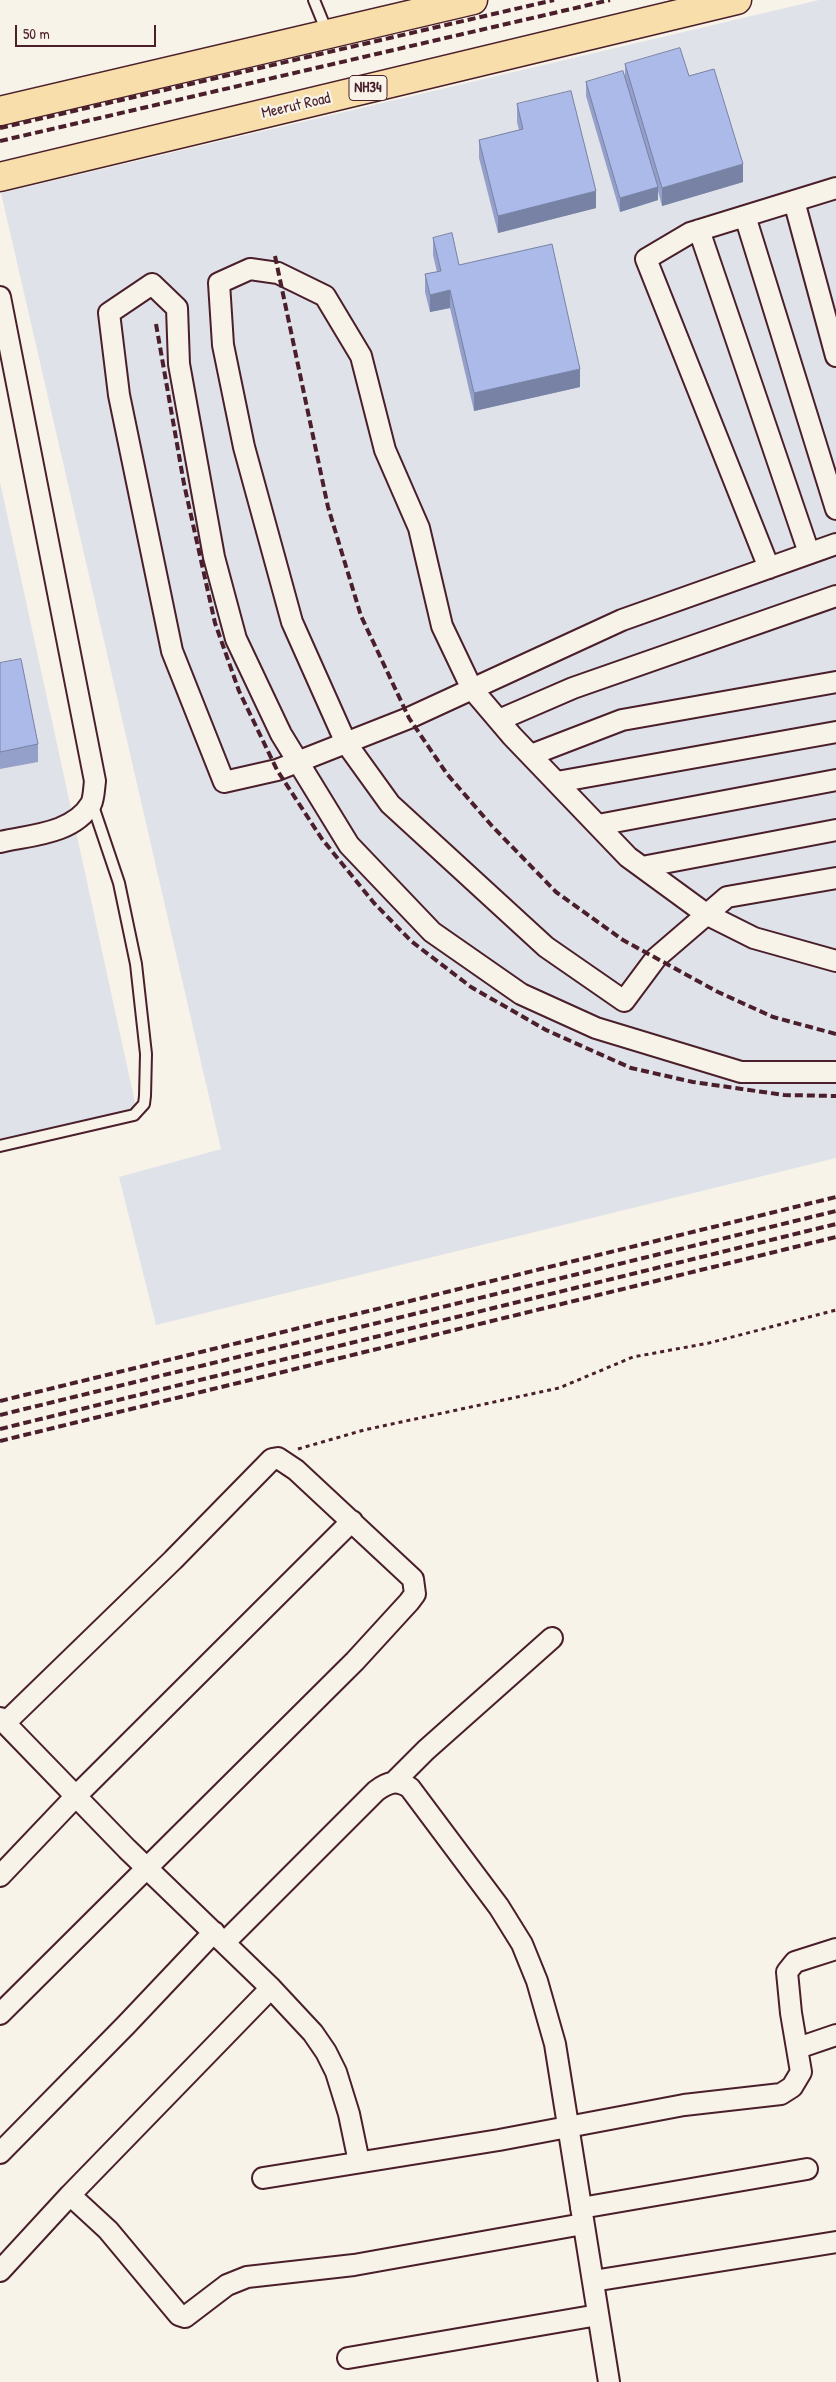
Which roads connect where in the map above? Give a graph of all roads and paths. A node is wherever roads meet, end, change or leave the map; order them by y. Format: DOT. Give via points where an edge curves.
graph roads {
  1 [pos="314,0"];
  2 [pos="473,0"];
  3 [pos="737,0"];
  4 [pos="328,33"];
  5 [pos="0,111"];
  6 [pos="0,177"];
  7 [pos="836,188"];
  8 [pos="794,201"];
  9 [pos="745,216"];
  10 [pos="699,230"];
  11 [pos="0,297"];
  12 [pos="836,356"];
  13 [pos="836,509"];
  14 [pos="836,544"];
  15 [pos="810,553"];
  16 [pos="769,568"];
  17 [pos="836,596"];
  18 [pos="836,682"];
  19 [pos="472,689"];
  20 [pos="499,720"];
  21 [pos="836,732"];
  22 [pos="346,743"];
  23 [pos="531,755"];
  24 [pos="297,762"];
  25 [pos="836,780"];
  26 [pos="557,782"];
  27 [pos="92,803"];
  28 [pos="598,825"];
  29 [pos="836,830"];
  30 [pos="0,842"];
  31 [pos="642,867"];
  32 [pos="836,878"];
  33 [pos="706,914"];
  34 [pos="836,961"];
  35 [pos="836,1072"];
  36 [pos="0,1146"];
  37 [pos="836,1310"];
  38 [pos="281,1459"];
  39 [pos="352,1522"];
  40 [pos="552,1638"];
  41 [pos="3,1720"];
  42 [pos="394,1782"];
  43 [pos="76,1796"];
  44 [pos="147,1868"];
  45 [pos="0,1876"];
  46 [pos="219,1937"];
  47 [pos="836,1949"];
  48 [pos="270,1988"];
  49 [pos="0,2014"];
  50 [pos="836,2035"];
  51 [pos="798,2048"];
  52 [pos="567,2127"];
  53 [pos="0,2152"];
  54 [pos="360,2162"];
  55 [pos="807,2169"];
  56 [pos="263,2178"];
  57 [pos="70,2195"];
  58 [pos="582,2216"];
  59 [pos="836,2242"];
  60 [pos="0,2270"];
  61 [pos="593,2281"];
  62 [pos="598,2315"];
  63 [pos="348,2358"];
  64 [pos="609,2382"];
  1 -- 4 [label="lane"];
  2 -- 4 [label="highway"];
  3 -- 6 [label="highway, Meerut Road / NH34"];
  4 -- 5 [label="highway"];
  7 -- 8 [label="street"];
  8 -- 9 [label="street"];
  8 -- 12 [label="street"];
  9 -- 10 [label="street"];
  9 -- 13 [label="street"];
  10 -- 15 [label="street"];
  10 -- 16 [label="street" via="646,259"];
  11 -- 27 [label="street" via="95,781"];
  14 -- 15 [label="street"];
  15 -- 16 [label="street"];
  16 -- 19 [label="street" via="622,620"];
  17 -- 20 [label="street" via="573,688"];
  18 -- 23 [label="street" via="622,720"];
  19 -- 20 [label="street"];
  19 -- 22 [label="street"];
  19 -- 22 [label="street" via="442,626 419,528 385,450 361,356 325,296 278,273 250,269 219,283 223,345 244,447 292,622"];
  20 -- 23 [label="street"];
  21 -- 26 [label="street"];
  22 -- 24 [label="street"];
  22 -- 33 [label="street" via="390,804 546,947 624,1001 656,958"];
  23 -- 26 [label="street"];
  24 -- 24 [label="street" via="224,782 172,651 119,395 109,313 152,284 177,308 179,364 214,557 236,639"];
  24 -- 35 [label="street" via="350,845 432,932 521,994 596,1028 741,1072"];
  25 -- 28 [label="street"];
  26 -- 28 [label="street"];
  27 -- 30 [label="street" via="80,818 58,830"];
  27 -- 36 [label="lane" via="121,892 136,964 146,1054 144,1104 134,1115"];
  28 -- 31 [label="street"];
  29 -- 31 [label="street"];
  31 -- 33 [label="street"];
  32 -- 33 [label="street" via="727,897"];
  33 -- 34 [label="street" via="754,938"];
  37 -- 38 [label="path" via="709,1343 633,1357 559,1388 364,1430 301,1447"];
  38 -- 39 [label="street"];
  38 -- 41 [label="street" via="272,1458 265,1464 173,1560"];
  39 -- 43 [label="street"];
  39 -- 44 [label="street" via="407,1571 413,1579 415,1594 355,1660"];
  40 -- 42 [label="street"];
  41 -- 43 [label="street"];
  42 -- 46 [label="street" via="376,1791"];
  42 -- 52 [label="street" via="410,1788 499,1907 522,1944 540,1990 555,2044"];
  43 -- 44 [label="street"];
  43 -- 45 [label="street"];
  44 -- 46 [label="street"];
  44 -- 49 [label="street"];
  46 -- 48 [label="street"];
  46 -- 53 [label="street"];
  47 -- 51 [label="street" via="795,1962 787,1972"];
  48 -- 54 [label="street" via="326,2052 343,2093"];
  48 -- 57 [label="street"];
  50 -- 51 [label="street"];
  51 -- 52 [label="street" via="801,2072 792,2087 781,2094 684,2105"];
  52 -- 54 [label="street"];
  52 -- 58 [label="street"];
  54 -- 56 [label="street"];
  55 -- 58 [label="street"];
  57 -- 58 [label="street" via="108,2230 176,2311 185,2317 227,2284 247,2277 354,2266"];
  57 -- 60 [label="street"];
  58 -- 61 [label="street"];
  59 -- 61 [label="street"];
  61 -- 62 [label="street"];
  62 -- 63 [label="street"];
  62 -- 64 [label="street"];
}
